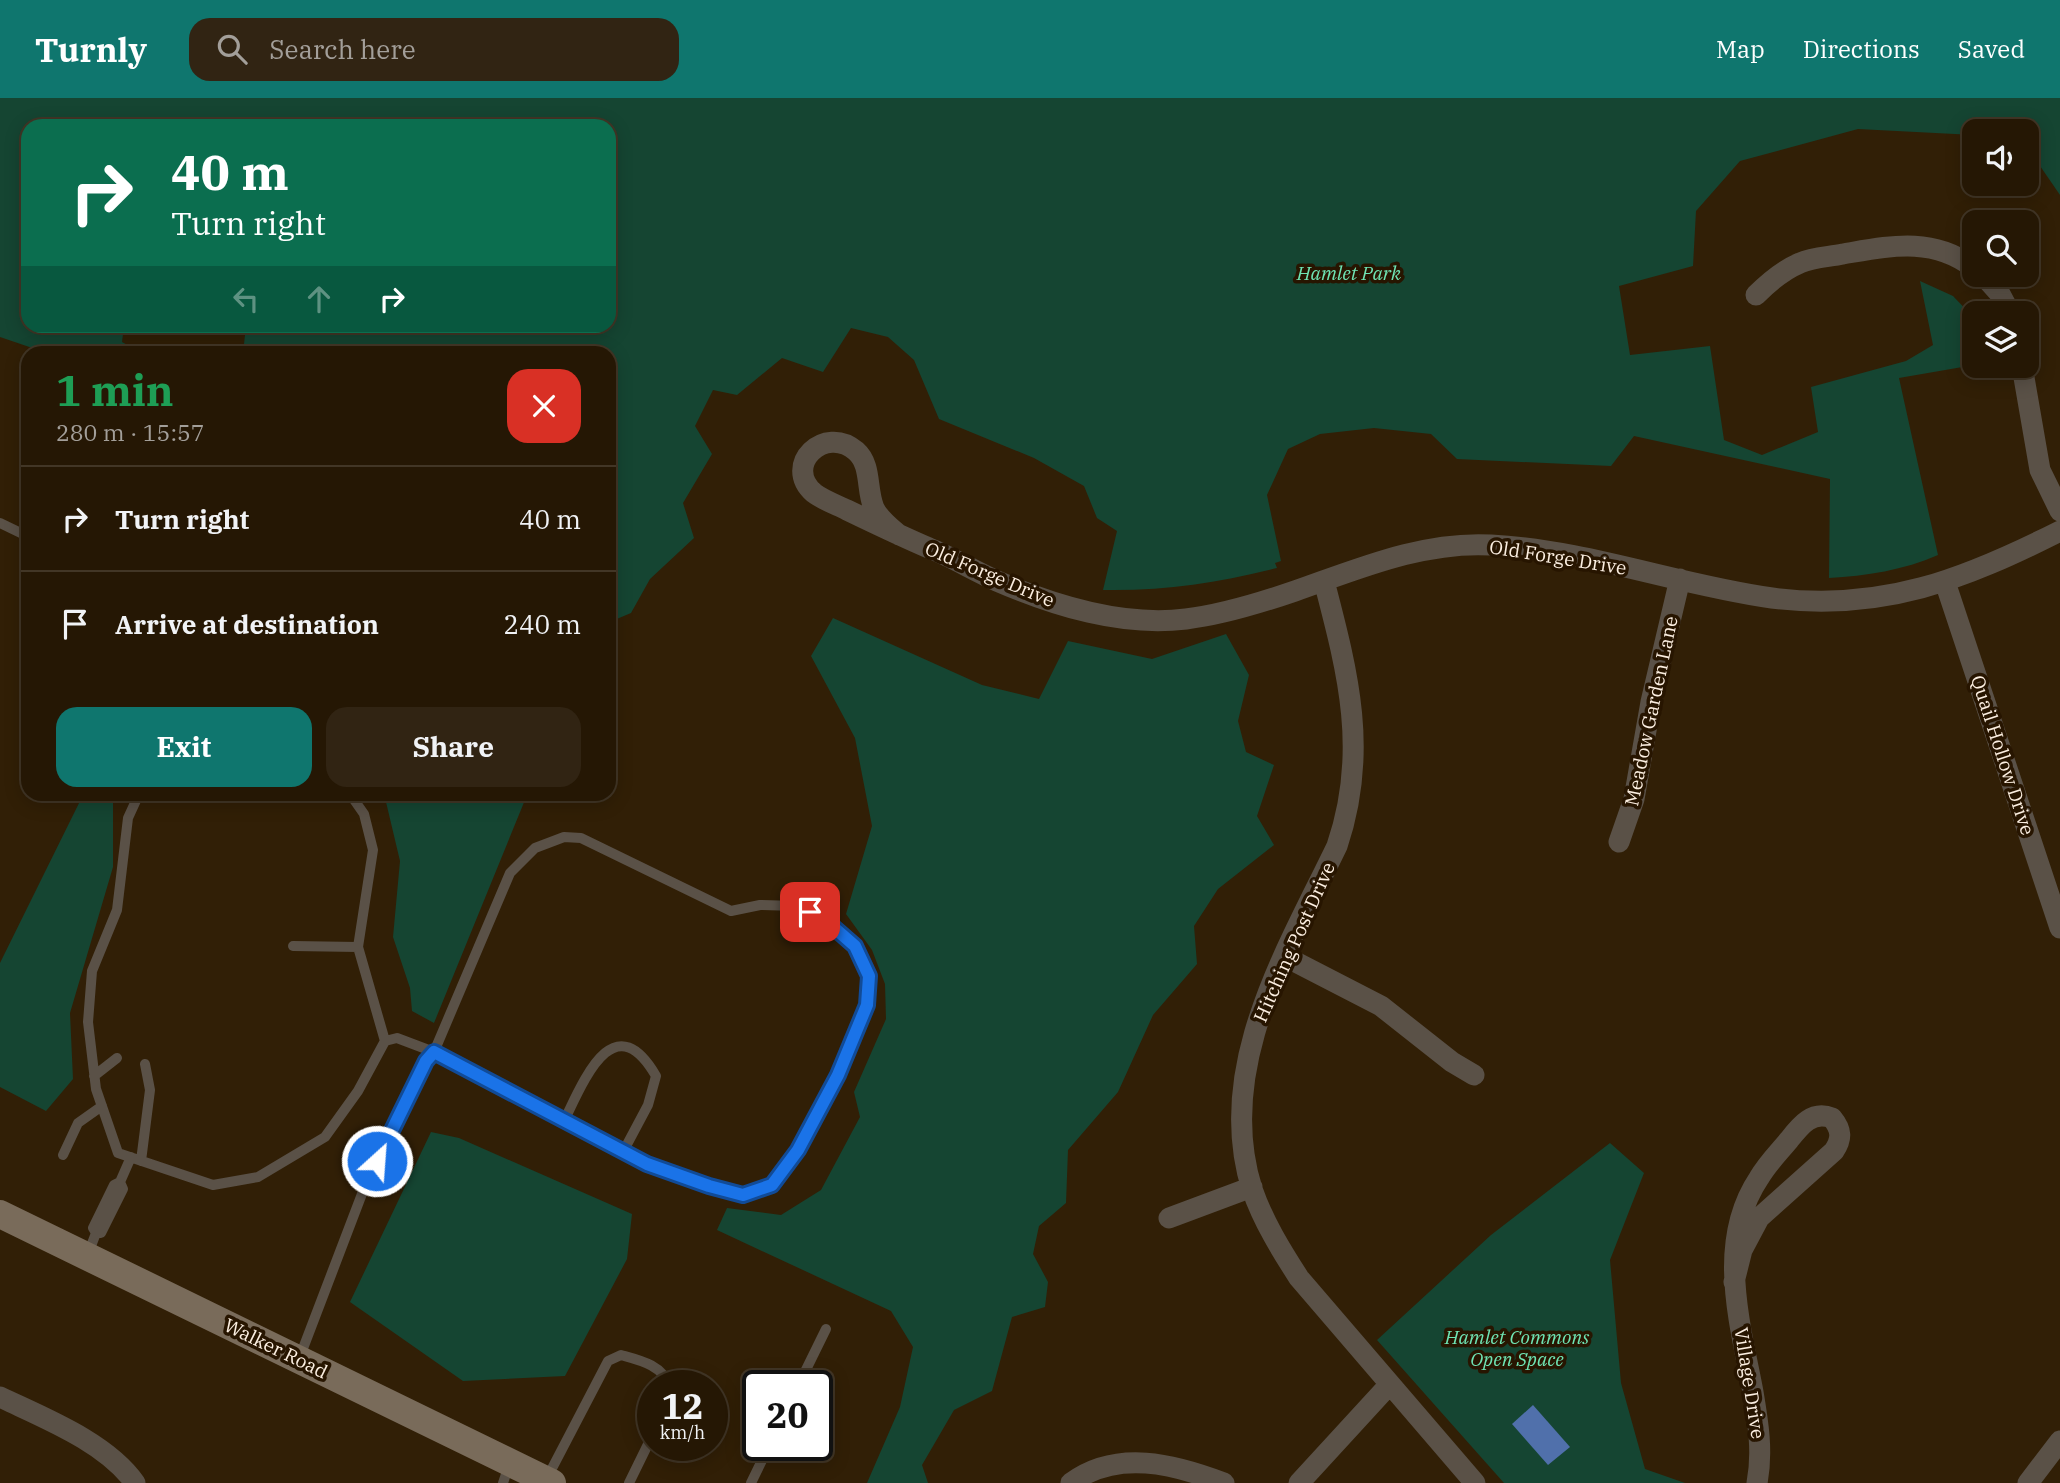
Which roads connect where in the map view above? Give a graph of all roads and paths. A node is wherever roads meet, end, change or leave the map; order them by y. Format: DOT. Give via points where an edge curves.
graph roads {
  1 [pos="1962,260"];
  2 [pos="1756,295"];
  3 [pos="2024,378"];
  4 [pos="2060,511"];
  5 [pos="0,523"];
  6 [pos="2060,531"];
  7 [pos="21,533"];
  8 [pos="899,535"];
  9 [pos="1680,579"];
  10 [pos="1324,581"];
  11 [pos="1945,582"];
  12 [pos="136,801"];
  13 [pos="355,801"];
  14 [pos="1619,842"];
  15 [pos="2060,928"];
  16 [pos="293,946"];
  17 [pos="358,947"];
  18 [pos="1284,956"];
  19 [pos="385,1041"];
  20 [pos="434,1052"];
  21 [pos="117,1059"];
  22 [pos="145,1064"];
  23 [pos="1474,1075"];
  24 [pos="94,1076"];
  25 [pos="102,1107"];
  26 [pos="564,1121"];
  27 [pos="623,1152"];
  28 [pos="63,1155"];
  29 [pos="136,1159"];
  30 [pos="1252,1188"];
  31 [pos="0,1214"];
  32 [pos="1169,1218"];
  33 [pos="91,1245"];
  34 [pos="1734,1282"];
  35 [pos="826,1329"];
  36 [pos="299,1359"];
  37 [pos="657,1370"];
  38 [pos="806,1370"];
  39 [pos="1390,1385"];
  40 [pos="0,1397"];
  41 [pos="2060,1441"];
  42 [pos="640,1461"];
  43 [pos="762,1461"];
  44 [pos="506,1473"];
  45 [pos="549,1482"];
  46 [pos="135,1483"];
  47 [pos="629,1483"];
  48 [pos="751,1483"];
  49 [pos="1071,1483"];
  50 [pos="1224,1483"];
  51 [pos="1299,1483"];
  52 [pos="1475,1483"];
  53 [pos="1758,1483"];
  54 [pos="2028,1483"];
  1 -- 2 [label="street" via="1923,245 1897,245 1802,262"];
  3 -- 4 [label="street" via="2040,470"];
  5 -- 7 [label="lane"];
  6 -- 11 [label="street, Old Forge Drive"];
  8 -- 8 [label="street, Old Forge Drive" via="811,491 803,474 805,458 814,447 827,442 858,452 866,466 874,509"];
  8 -- 10 [label="street, Old Forge Drive" via="998,581 1082,611 1147,620 1188,619"];
  9 -- 10 [label="street, Old Forge Drive" via="1565,554 1491,544 1455,545 1378,561"];
  9 -- 11 [label="street, Old Forge Drive" via="1773,598 1821,601 1858,600"];
  9 -- 14 [label="street, Meadow Garden Lane" via="1634,799"];
  10 -- 18 [label="street, Hitching Post Drive" via="1348,678 1355,753 1346,818 1337,846"];
  11 -- 15 [label="street, Quail Hollow Drive"];
  12 -- 24 [label="lane" via="128,818 117,910 92,971 88,1022"];
  13 -- 17 [label="lane" via="364,814 373,850"];
  16 -- 17 [label="lane"];
  17 -- 19 [label="lane"];
  18 -- 23 [label="street" via="1381,1006"];
  18 -- 30 [label="street, Hitching Post Drive" via="1259,1017 1243,1084 1245,1152"];
  19 -- 20 [label="lane" via="397,1038"];
  19 -- 29 [label="lane" via="358,1091 325,1137 258,1177 213,1185"];
  20 -- 26 [label="lane"];
  20 -- 27 [label="lane" via="510,873 535,848 564,837 581,838 731,911 760,905 796,906 823,918 855,946 869,976 867,1005 838,1075 798,1150 772,1185 743,1195"];
  20 -- 36 [label="lane" via="365,1186"];
  21 -- 24 [label="lane"];
  22 -- 29 [label="lane" via="150,1090"];
  24 -- 25 [label="lane"];
  25 -- 28 [label="lane" via="78,1123"];
  25 -- 29 [label="lane" via="118,1153"];
  26 -- 27 [label="lane"];
  26 -- 27 [label="lane" via="591,1066 610,1048 626,1046 645,1057 656,1076 649,1105"];
  29 -- 33 [label="lane" via="120,1182 123,1189"];
  30 -- 32 [label="street"];
  30 -- 39 [label="street, Hitching Post Drive" via="1278,1246 1299,1278"];
  31 -- 33 [label="street, Walker Road"];
  33 -- 36 [label="street, Walker Road"];
  34 -- 34 [label="street, Village Drive" via="1742,1250 1759,1218 1840,1142 1832,1118 1820,1115 1806,1121 1758,1178 1738,1223"];
  34 -- 53 [label="street, Village Drive" via="1757,1418"];
  35 -- 38 [label="lane"];
  36 -- 44 [label="street, Walker Road"];
  37 -- 45 [label="lane" via="621,1355 608,1361"];
  39 -- 51 [label="street"];
  39 -- 52 [label="street, Hitching Post Drive"];
  40 -- 46 [label="street" via="84,1438"];
  41 -- 54 [label="street"];
  42 -- 47 [label="lane"];
  43 -- 48 [label="lane"];
  44 -- 45 [label="street, Walker Road"];
  49 -- 50 [label="street" via="1093,1469 1134,1462"];
}
